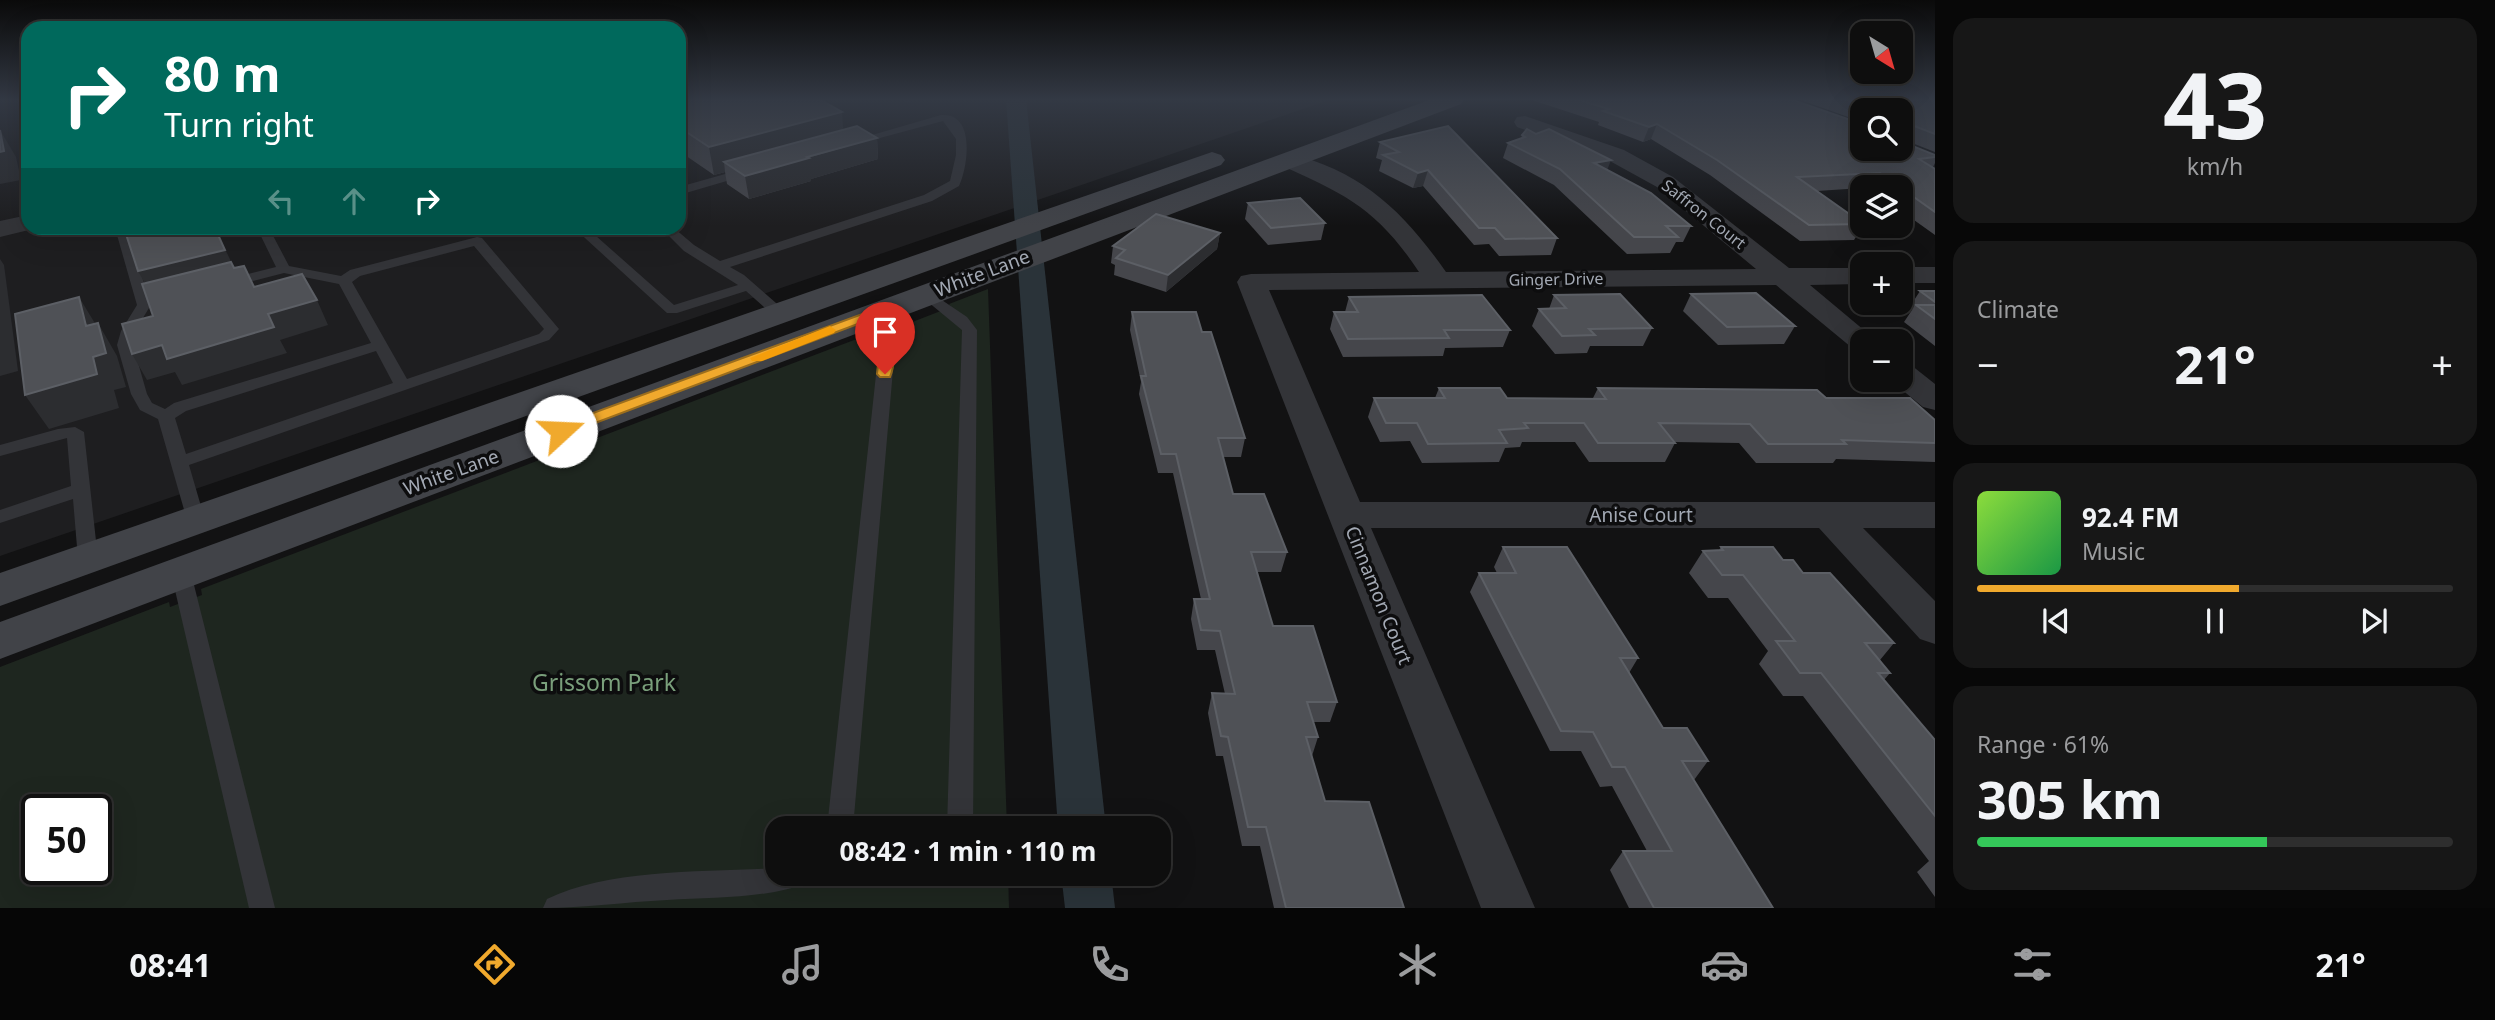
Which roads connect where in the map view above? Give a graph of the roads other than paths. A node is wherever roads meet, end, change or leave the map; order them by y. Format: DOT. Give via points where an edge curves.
graph roads {
  1 [pos="858,141"];
  2 [pos="962,141"];
  3 [pos="1295,141"];
  4 [pos="1338,141"];
  5 [pos="1582,141"];
  6 [pos="845,145"];
  7 [pos="1228,155"];
  8 [pos="1288,160"];
  9 [pos="767,166"];
  10 [pos="686,189"];
  11 [pos="21,224"];
  12 [pos="0,229"];
  13 [pos="123,235"];
  14 [pos="267,235"];
  15 [pos="588,235"];
  16 [pos="675,235"];
  17 [pos="719,266"];
  18 [pos="284,269"];
  19 [pos="935,269"];
  20 [pos="1913,275"];
  21 [pos="1935,275"];
  22 [pos="1782,276"];
  23 [pos="1850,276"];
  24 [pos="1438,280"];
  25 [pos="344,281"];
  26 [pos="1251,282"];
  27 [pos="220,286"];
  28 [pos="748,286"];
  29 [pos="182,295"];
  30 [pos="144,305"];
  31 [pos="779,313"];
  32 [pos="865,317"];
  33 [pos="1850,331"];
  34 [pos="380,345"];
  35 [pos="674,351"];
  36 [pos="1913,382"];
  37 [pos="402,385"];
  38 [pos="1935,400"];
  39 [pos="166,416"];
  40 [pos="0,451"];
  41 [pos="180,462"];
  42 [pos="408,488"];
  43 [pos="80,490"];
  44 [pos="1346,515"];
  45 [pos="1829,515"];
  46 [pos="1935,515"];
  47 [pos="0,517"];
  48 [pos="196,520"];
  49 [pos="88,559"];
  50 [pos="181,573"];
  51 [pos="0,590"];
  52 [pos="1935,628"];
  53 [pos="0,641"];
  54 [pos="841,816"];
  55 [pos="960,816"];
  56 [pos="765,881"];
  57 [pos="262,908"];
  58 [pos="556,908"];
  59 [pos="1508,908"];
  1 -- 6 [label="lane"];
  2 -- 17 [label="lane" via="955,183 928,198"];
  3 -- 8 [label="main road" via="1282,150"];
  4 -- 8 [label="main road, White Lane"];
  5 -- 22 [label="street, Saffron Court" via="1665,182"];
  7 -- 19 [label="main road, White Lane" via="1070,210"];
  8 -- 19 [label="main road, White Lane" via="988,271"];
  8 -- 24 [label="street" via="1380,208"];
  9 -- 10 [label="lane"];
  11 -- 12 [label="street"];
  13 -- 30 [label="lane"];
  14 -- 18 [label="lane"];
  15 -- 28 [label="lane" via="672,310"];
  16 -- 17 [label="lane"];
  17 -- 28 [label="lane"];
  18 -- 25 [label="lane"];
  18 -- 27 [label="lane"];
  19 -- 31 [label="main road, White Lane"];
  19 -- 32 [label="main road, White Lane"];
  19 -- 55 [label="lane" via="970,330 971,346"];
  20 -- 21 [label="street"];
  22 -- 23 [label="street, Ginger Drive"];
  22 -- 24 [label="street, Ginger Drive"];
  22 -- 33 [label="street, Saffron Court"];
  24 -- 26 [label="street, Ginger Drive"];
  25 -- 34 [label="lane"];
  25 -- 37 [label="lane" via="355,273 477,241 552,329 544,337"];
  26 -- 44 [label="street, Cinnamon Court"];
  28 -- 31 [label="lane"];
  29 -- 30 [label="lane"];
  30 -- 39 [label="lane" via="125,345 139,394 146,406"];
  31 -- 35 [label="main road, White Lane"];
  32 -- 42 [label="main road, White Lane"];
  32 -- 54 [label="lane" via="887,347"];
  34 -- 37 [label="lane"];
  34 -- 39 [label="lane" via="180,407"];
  35 -- 42 [label="main road" via="653,376"];
  35 -- 48 [label="main road, White Lane"];
  36 -- 38 [label="street"];
  37 -- 41 [label="lane"];
  39 -- 41 [label="lane"];
  40 -- 43 [label="lane" via="75,432"];
  41 -- 48 [label="lane"];
  42 -- 50 [label="main road, White Lane"];
  43 -- 47 [label="lane"];
  43 -- 49 [label="lane"];
  44 -- 45 [label="street, Anise Court"];
  44 -- 59 [label="street, Cinnamon Court"];
  45 -- 46 [label="street, Anise Court"];
  45 -- 52 [label="street"];
  48 -- 49 [label="main road, White Lane"];
  49 -- 51 [label="main road, White Lane"];
  50 -- 53 [label="main road, White Lane"];
  50 -- 57 [label="lane"];
  56 -- 58 [label="lane" via="624,890 576,898"];
}
